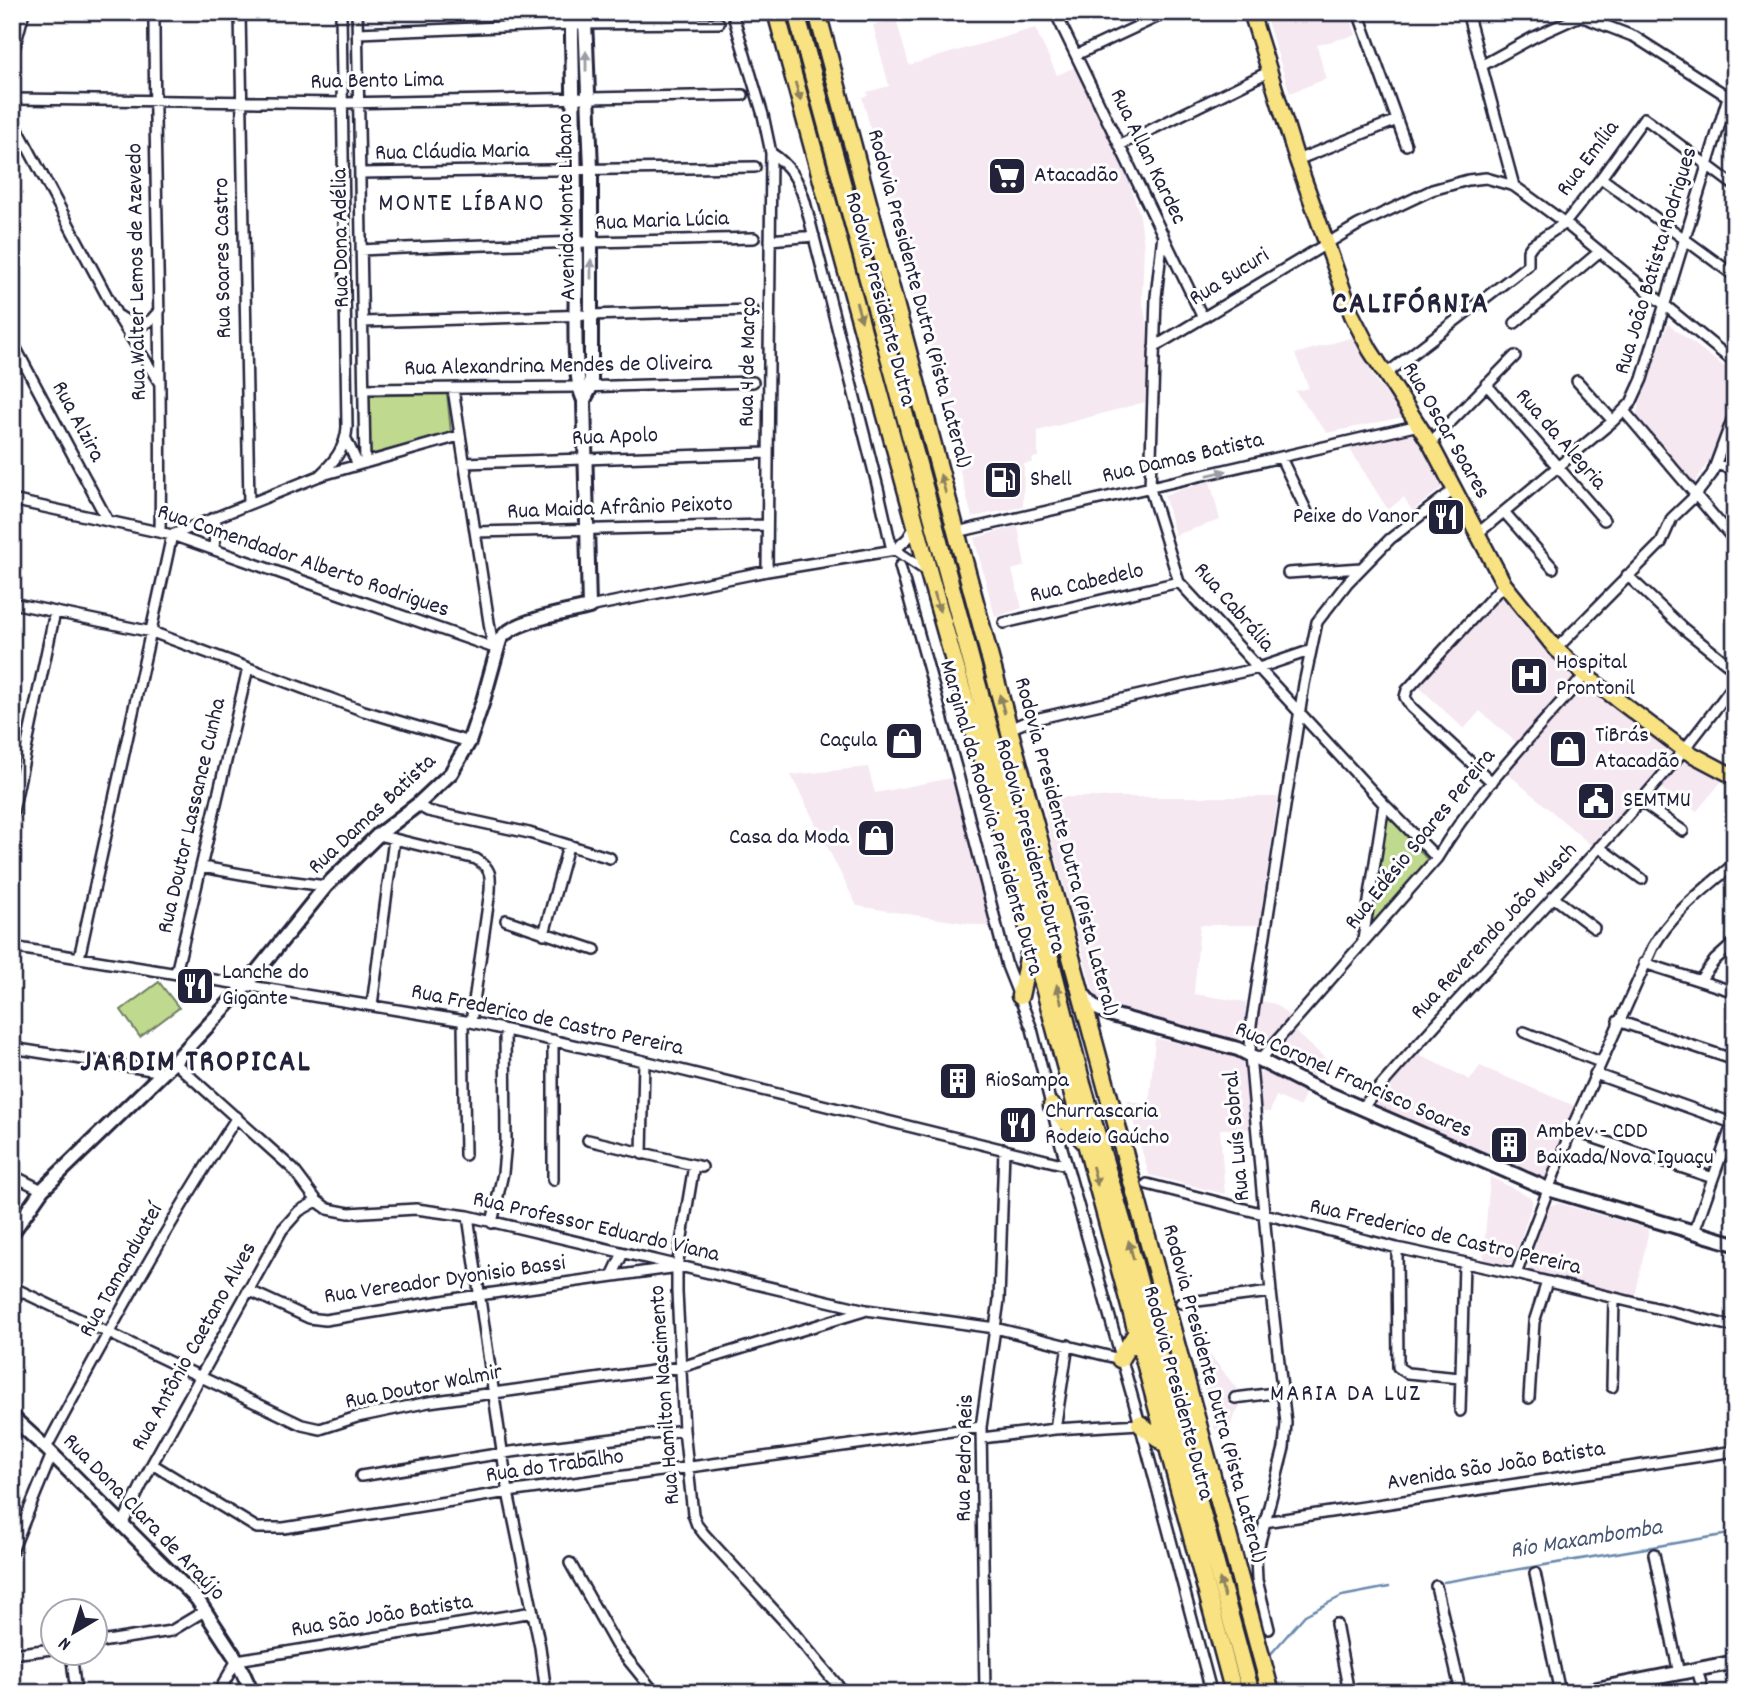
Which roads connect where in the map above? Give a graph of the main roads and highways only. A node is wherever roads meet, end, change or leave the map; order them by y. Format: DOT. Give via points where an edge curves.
graph roads {
  1 [pos="796,12"];
  2 [pos="817,12"];
  3 [pos="1254,13"];
  4 [pos="777,17"];
  5 [pos="1735,777"];
  6 [pos="1032,943"];
  7 [pos="1020,996"];
  8 [pos="1052,1106"];
  9 [pos="1086,1142"];
  10 [pos="1137,1332"];
  11 [pos="1120,1359"];
  12 [pos="1140,1424"];
  13 [pos="1167,1445"];
  14 [pos="1269,1686"];
  15 [pos="1234,1693"];
  16 [pos="1251,1693"];
  16 -- 1 [label="highway, Rodovia Presidente Dutra, one-way" via="1082,1084"];
  14 -- 2 [label="highway, Rodovia Presidente Dutra (Pista Lateral), one-way"];
  3 -- 5 [label="main road, Rua Oscar Soares" via="1297,160 1359,331 1430,443 1504,584 1556,649 1586,675 1684,750"];
  4 -- 6 [label="highway, Rodovia Presidente Dutra, one-way"];
  6 -- 7 [label="highway"];
  6 -- 9 [label="highway, Rodovia Presidente Dutra"];
  8 -- 9 [label="highway"];
  9 -- 10 [label="highway, Rodovia Presidente Dutra, one-way"];
  10 -- 11 [label="highway"];
  10 -- 13 [label="highway, Rodovia Presidente Dutra"];
  12 -- 13 [label="highway"];
  13 -- 15 [label="highway, Rodovia Presidente Dutra"];
}
